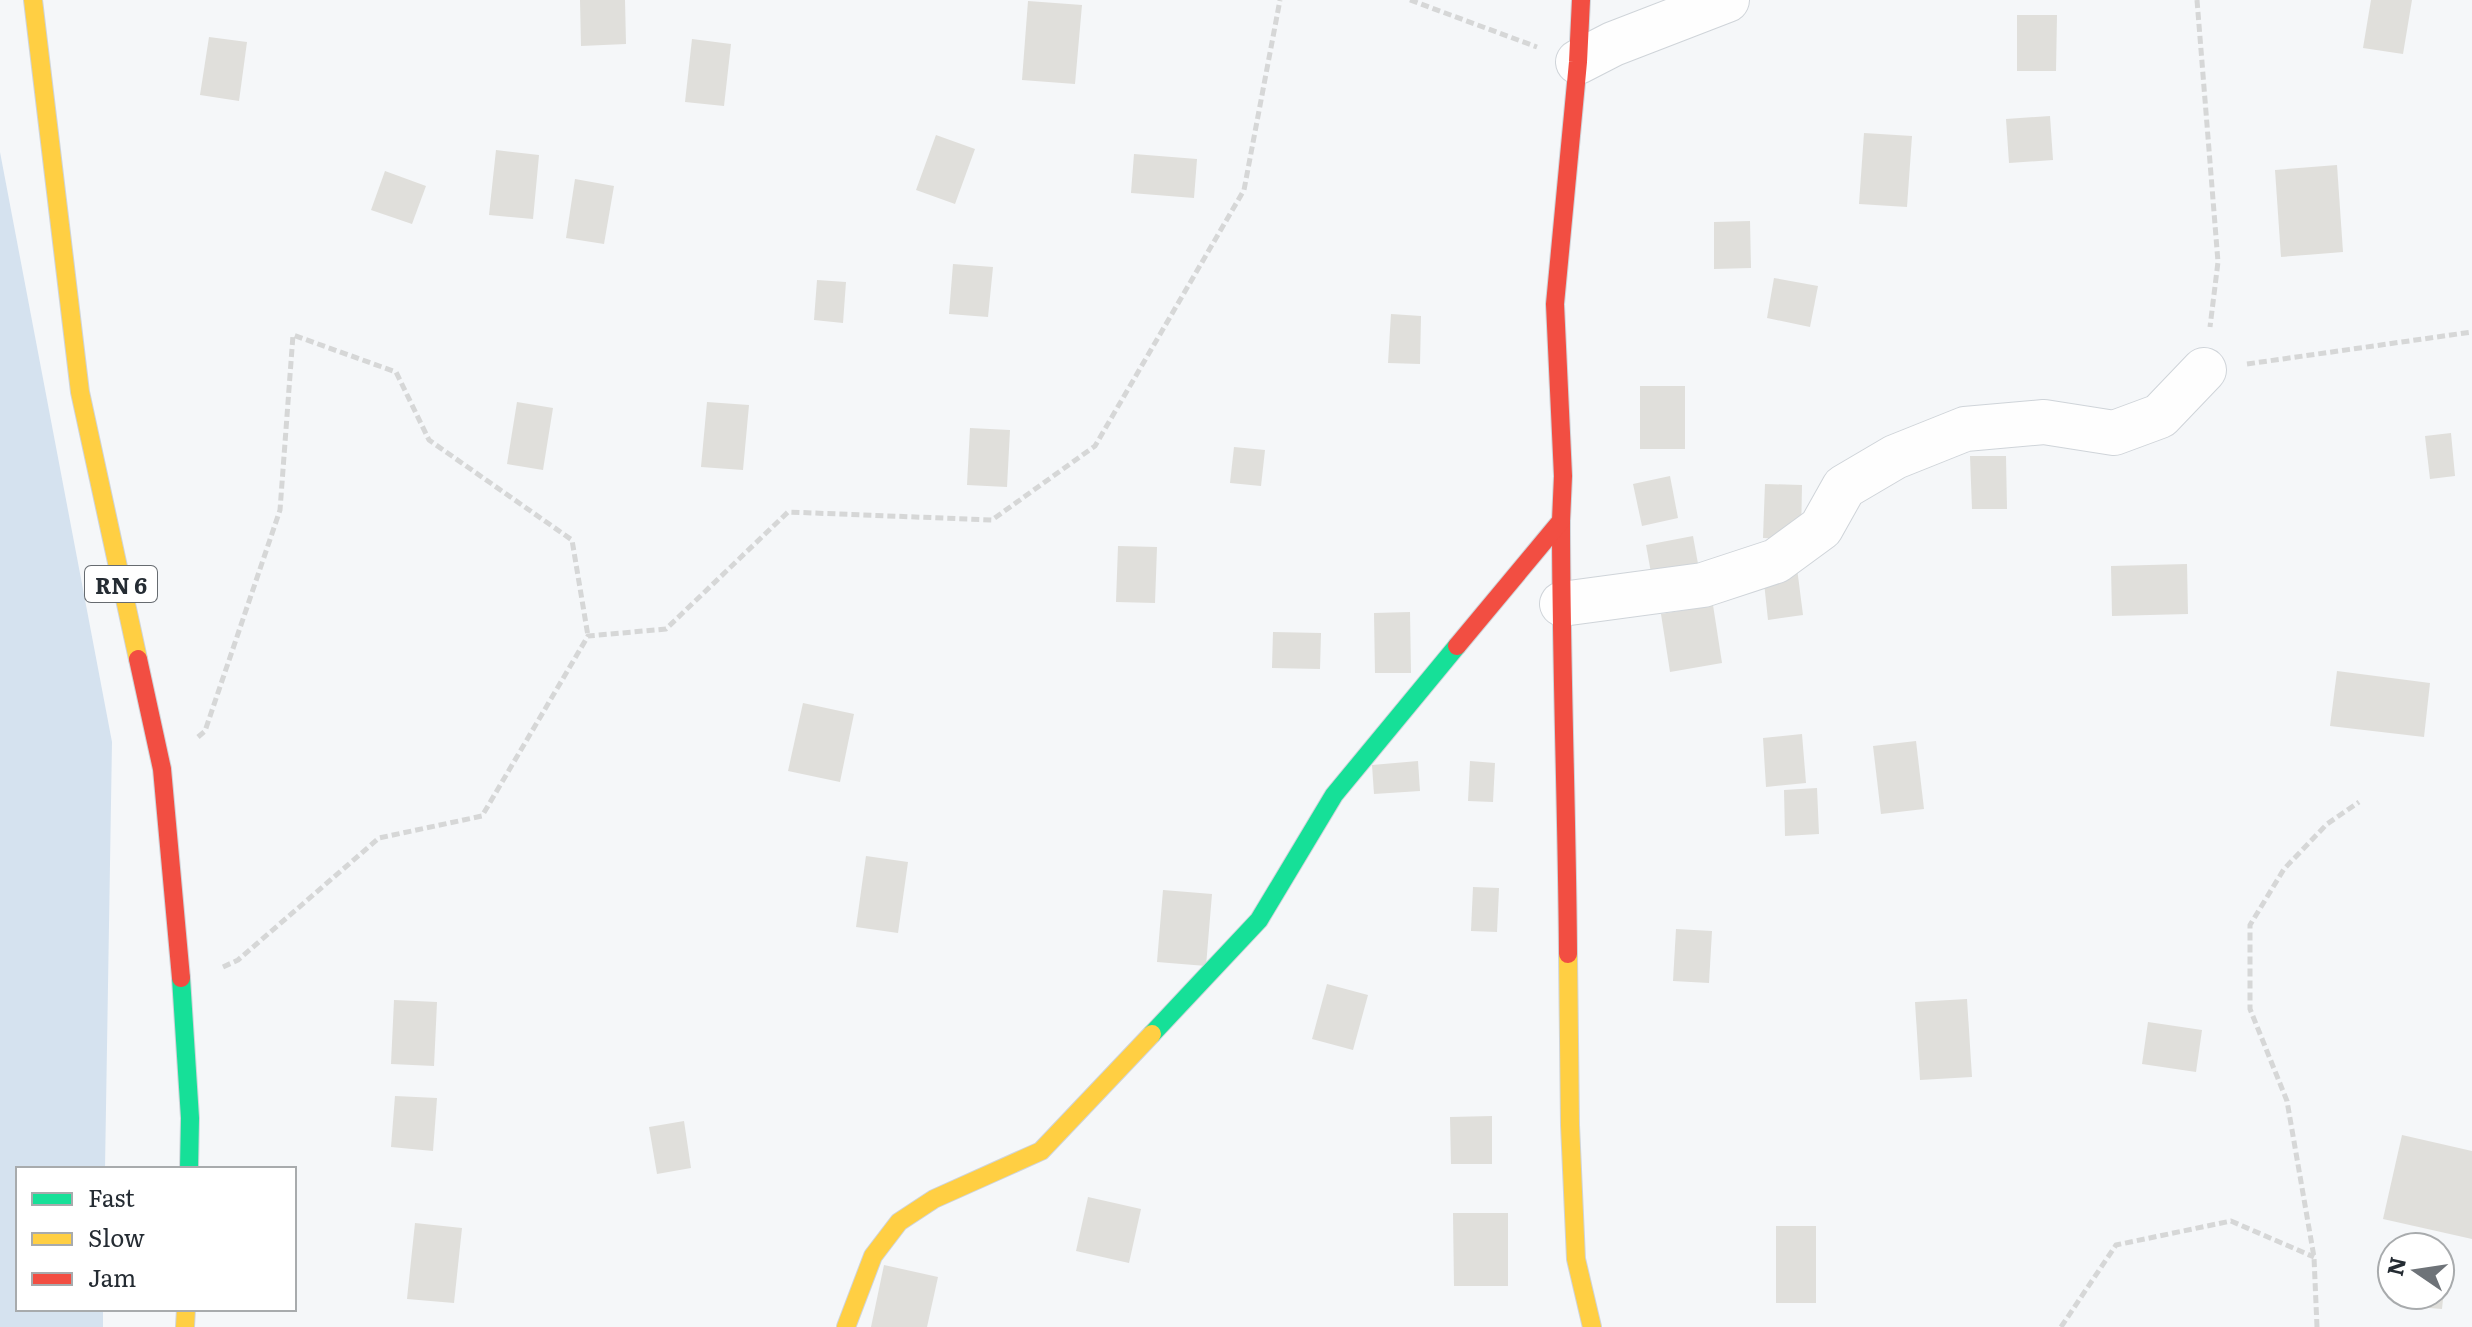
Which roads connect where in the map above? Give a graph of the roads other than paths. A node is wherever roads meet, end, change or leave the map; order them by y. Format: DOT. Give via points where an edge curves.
graph roads {
  1 [pos="33,0"];
  2 [pos="1581,0"];
  3 [pos="1727,0"];
  4 [pos="1578,62"];
  5 [pos="2204,370"];
  6 [pos="1561,521"];
  7 [pos="1562,604"];
  8 [pos="189,1167"];
  9 [pos="846,1327"];
  10 [pos="1592,1327"];
  1 -- 8 [label="street, RN 6" via="80,392 162,769 182,986"];
  2 -- 4 [label="street"];
  3 -- 4 [label="street"];
  4 -- 6 [label="street" via="1555,304"];
  5 -- 7 [label="street" via="2160,416 2114,433 2044,422 1965,429 1895,457 1844,487 1821,528 1776,561 1703,585"];
  6 -- 7 [label="street"];
  6 -- 9 [label="street" via="1334,795 1259,920 1041,1151 934,1199 899,1222 873,1256"];
  7 -- 10 [label="street" via="1571,1155 1576,1259"];
}
